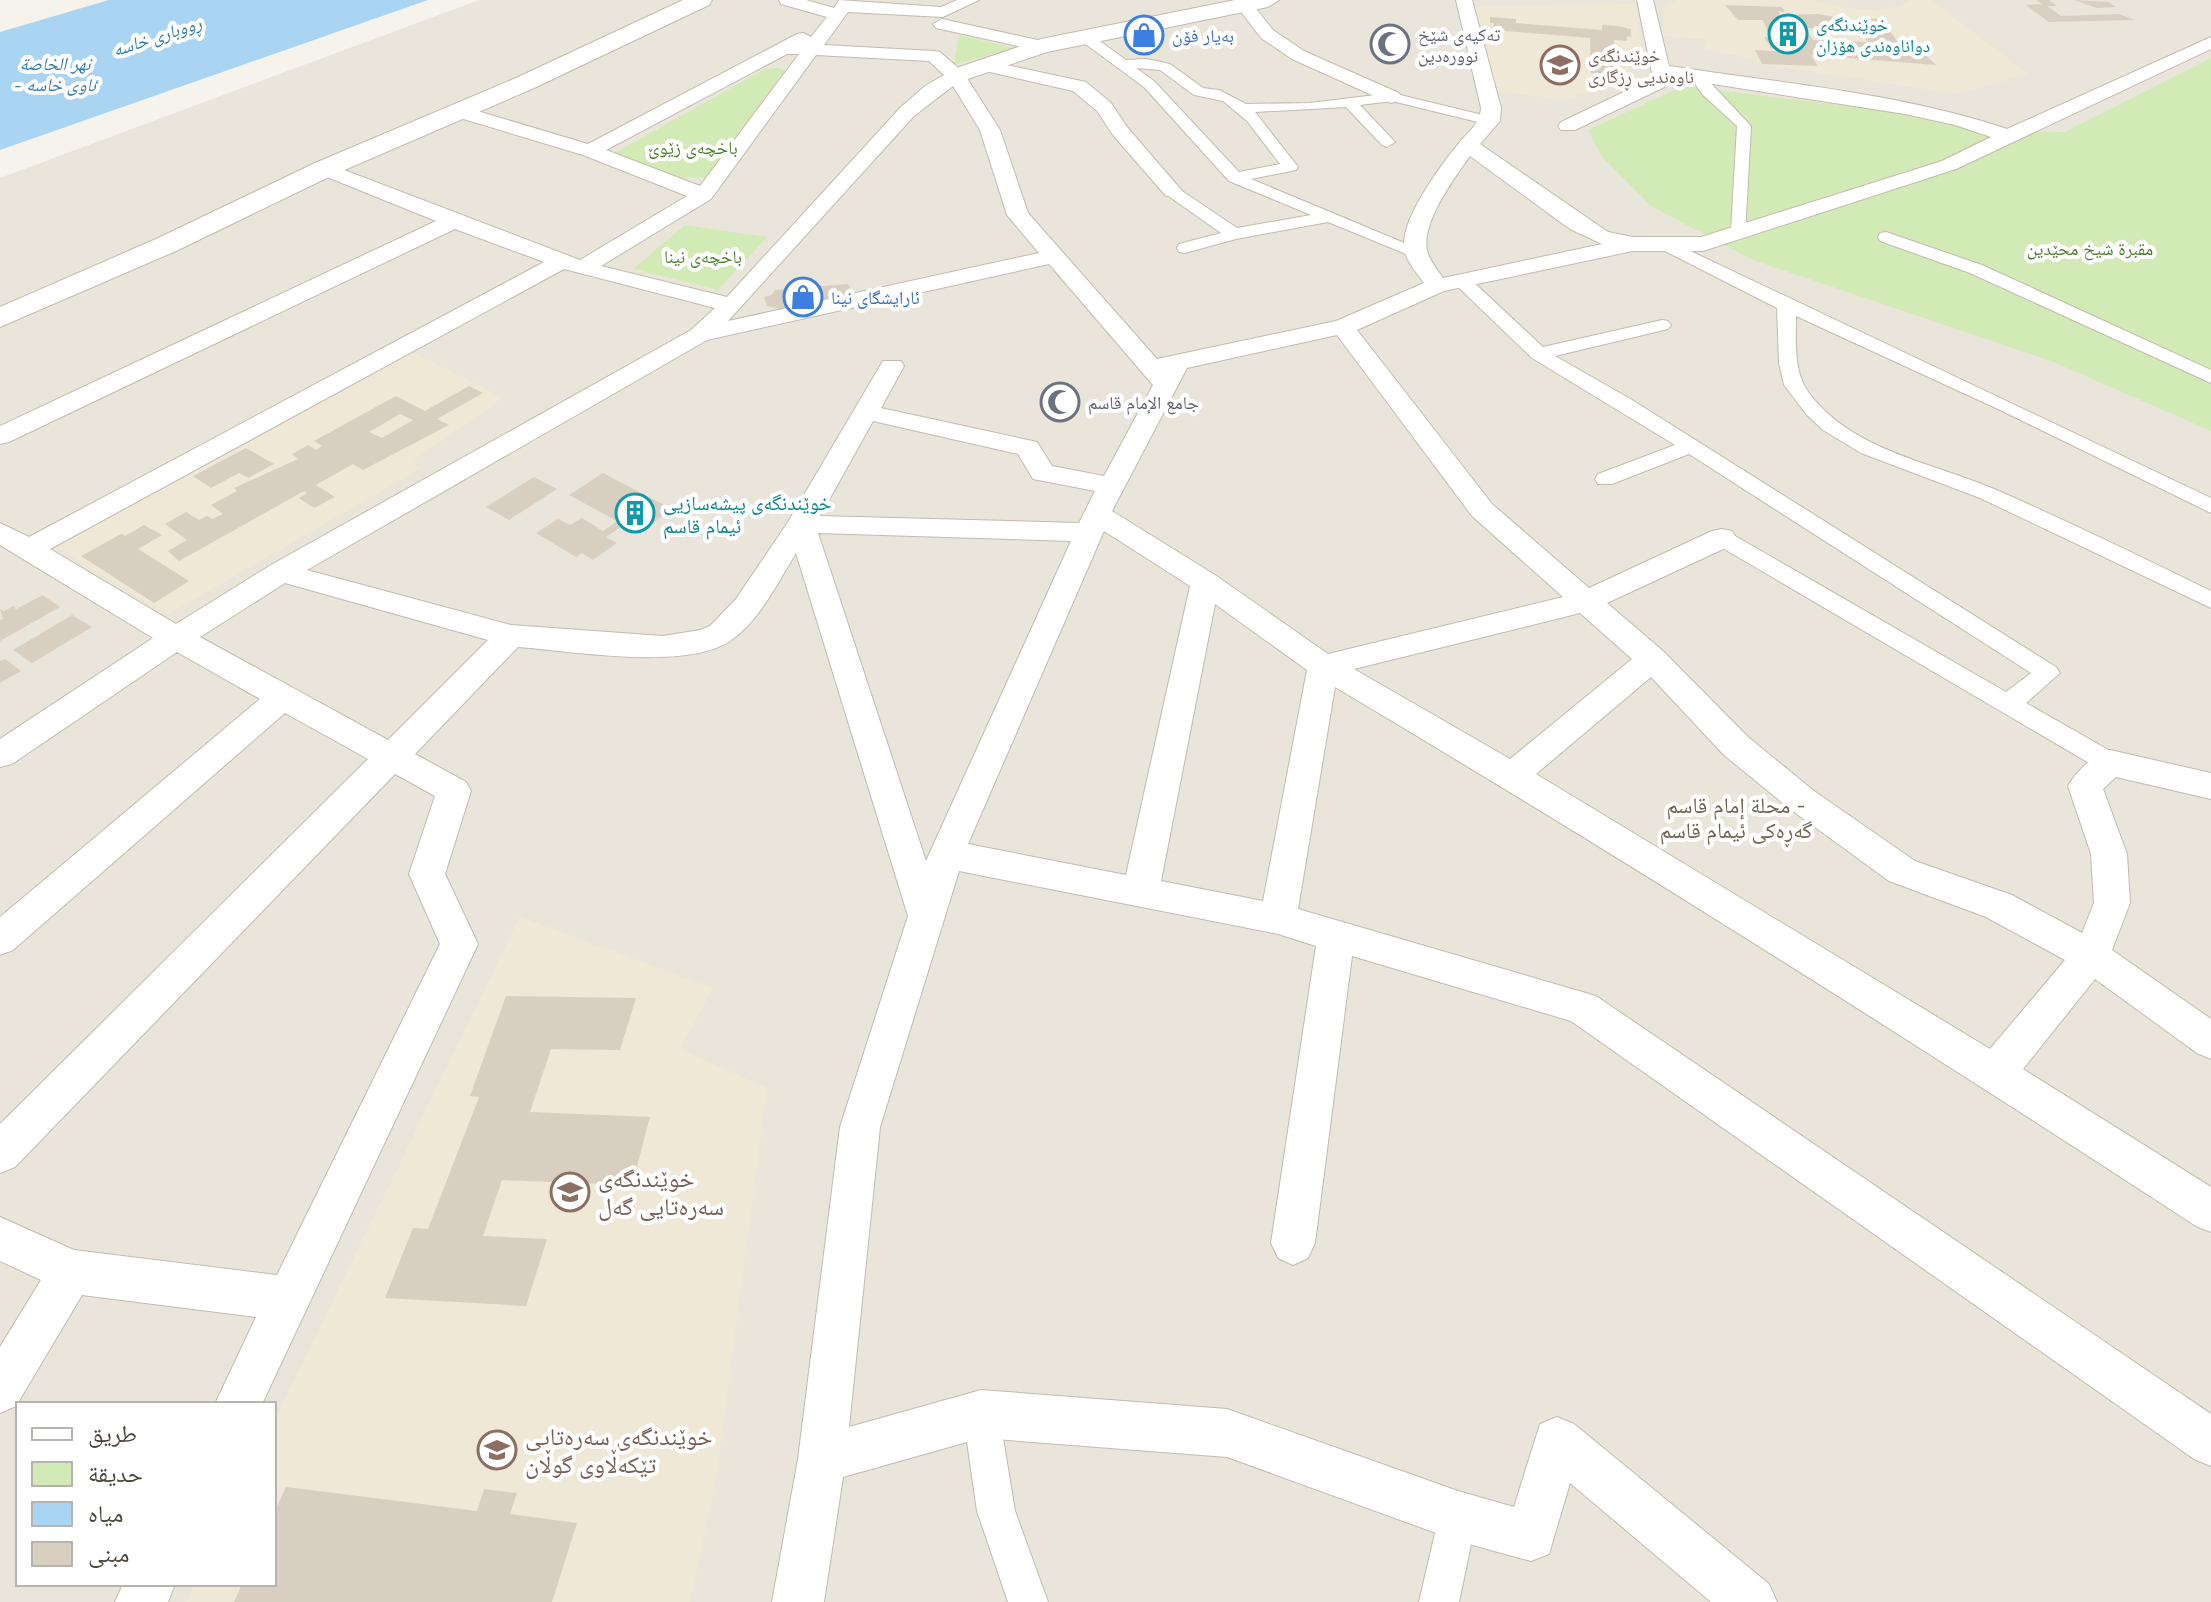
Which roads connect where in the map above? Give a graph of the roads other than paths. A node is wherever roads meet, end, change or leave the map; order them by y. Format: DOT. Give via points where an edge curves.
graph roads {
  1 [pos="701,0"];
  2 [pos="787,0"];
  3 [pos="971,0"];
  4 [pos="1268,0"];
  5 [pos="1464,0"];
  6 [pos="1645,0"];
  7 [pos="1244,5"];
  8 [pos="839,11"];
  9 [pos="944,12"];
  10 [pos="1085,37"];
  11 [pos="2211,42"];
  12 [pos="1041,46"];
  13 [pos="784,48"];
  14 [pos="809,50"];
  15 [pos="934,56"];
  16 [pos="983,65"];
  17 [pos="1122,65"];
  18 [pos="1666,75"];
  19 [pos="956,76"];
  20 [pos="1698,78"];
  21 [pos="923,97"];
  22 [pos="1392,97"];
  23 [pos="1348,101"];
  24 [pos="1244,108"];
  25 [pos="457,111"];
  26 [pos="1490,121"];
  27 [pos="1568,126"];
  28 [pos="2007,136"];
  29 [pos="1387,142"];
  30 [pos="1468,145"];
  31 [pos="590,151"];
  32 [pos="324,169"];
  33 [pos="1235,177"];
  34 [pos="1173,192"];
  35 [pos="704,195"];
  36 [pos="1327,217"];
  37 [pos="454,221"];
  38 [pos="1739,231"];
  39 [pos="1234,234"];
  40 [pos="1886,237"];
  41 [pos="1633,244"];
  42 [pos="1665,244"];
  43 [pos="1185,248"];
  44 [pos="1417,252"];
  45 [pos="1054,256"];
  46 [pos="572,264"];
  47 [pos="1462,281"];
  48 [pos="1437,286"];
  49 [pos="732,305"];
  50 [pos="1786,305"];
  51 [pos="0,318"];
  52 [pos="1662,325"];
  53 [pos="1343,327"];
  54 [pos="699,335"];
  55 [pos="1539,354"];
  56 [pos="892,366"];
  57 [pos="1165,372"];
  58 [pos="2211,377"];
  59 [pos="865,412"];
  60 [pos="0,436"];
  61 [pos="1691,446"];
  62 [pos="1605,479"];
  63 [pos="2211,506"];
  64 [pos="1099,511"];
  65 [pos="801,524"];
  66 [pos="0,532"];
  67 [pos="1722,538"];
  68 [pos="29,549"];
  69 [pos="281,572"];
  70 [pos="1205,582"];
  71 [pos="2211,600"];
  72 [pos="1587,601"];
  73 [pos="511,636"];
  74 [pos="176,638"];
  75 [pos="1652,659"];
  76 [pos="1323,666"];
  77 [pos="284,696"];
  78 [pos="2007,704"];
  79 [pos="392,754"];
  80 [pos="0,755"];
  81 [pos="2110,763"];
  82 [pos="1512,776"];
  83 [pos="2211,786"];
  84 [pos="946,854"];
  85 [pos="1141,890"];
  86 [pos="925,913"];
  87 [pos="1278,919"];
  88 [pos="1336,937"];
  89 [pos="0,939"];
  90 [pos="2091,956"];
  91 [pos="2211,1041"];
  92 [pos="1995,1073"];
  93 [pos="0,1153"];
  94 [pos="2211,1211"];
  95 [pos="0,1238"];
  96 [pos="1293,1243"];
  97 [pos="71,1272"];
  98 [pos="290,1299"];
  99 [pos="0,1390"];
  100 [pos="239,1402"];
  101 [pos="981,1414"];
  102 [pos="2211,1442"];
  103 [pos="822,1459"];
  104 [pos="1458,1516"];
  105 [pos="798,1602"];
  106 [pos="1028,1602"];
  107 [pos="1439,1602"];
  108 [pos="1751,1602"];
  1 -- 25 [label="street"];
  2 -- 8 [label="street"];
  3 -- 9 [label="street"];
  4 -- 7 [label="street"];
  5 -- 26 [label="street"];
  6 -- 18 [label="street"];
  7 -- 10 [label="street"];
  7 -- 22 [label="street" via="1267,34 1298,55"];
  8 -- 9 [label="street"];
  8 -- 13 [label="street"];
  8 -- 14 [label="street"];
  9 -- 12 [label="street"];
  9 -- 15 [label="street"];
  10 -- 12 [label="street"];
  10 -- 17 [label="street"];
  11 -- 28 [label="street"];
  12 -- 16 [label="street"];
  13 -- 14 [label="street"];
  13 -- 31 [label="street"];
  14 -- 15 [label="street"];
  14 -- 35 [label="street"];
  15 -- 19 [label="street"];
  15 -- 21 [label="street"];
  16 -- 19 [label="street"];
  16 -- 34 [label="street" via="1079,86 1104,107"];
  17 -- 24 [label="street" via="1168,67 1199,92 1209,91"];
  17 -- 33 [label="street" via="1149,84"];
  18 -- 20 [label="street"];
  18 -- 27 [label="street"];
  19 -- 21 [label="street"];
  19 -- 45 [label="street" via="990,130 1018,215"];
  20 -- 28 [label="street" via="1905,108"];
  20 -- 38 [label="street" via="1704,91 1729,107 1744,126"];
  21 -- 49 [label="street"];
  22 -- 23 [label="street"];
  22 -- 26 [label="street"];
  23 -- 24 [label="street"];
  23 -- 29 [label="street"];
  24 -- 33 [label="street" via="1290,167"];
  25 -- 31 [label="street"];
  25 -- 32 [label="street"];
  26 -- 30 [label="street"];
  28 -- 38 [label="street" via="1949,165"];
  30 -- 41 [label="street" via="1578,224 1601,237"];
  30 -- 44 [label="street" via="1433,199 1416,237"];
  31 -- 35 [label="street"];
  32 -- 37 [label="street"];
  32 -- 51 [label="street"];
  33 -- 36 [label="street"];
  34 -- 39 [label="street"];
  35 -- 46 [label="street"];
  36 -- 39 [label="street"];
  36 -- 44 [label="street"];
  37 -- 46 [label="street"];
  37 -- 60 [label="street"];
  38 -- 42 [label="street" via="1703,244"];
  39 -- 43 [label="street"];
  40 -- 58 [label="street" via="1976,269"];
  41 -- 42 [label="street"];
  41 -- 47 [label="street"];
  42 -- 50 [label="street"];
  44 -- 48 [label="street"];
  45 -- 54 [label="street"];
  45 -- 57 [label="street"];
  46 -- 49 [label="street"];
  46 -- 68 [label="street"];
  47 -- 48 [label="street"];
  47 -- 55 [label="street"];
  48 -- 53 [label="street"];
  49 -- 54 [label="street"];
  50 -- 63 [label="street"];
  50 -- 71 [label="street" via="1792,379 1810,408 1840,431 1878,454 2025,510"];
  52 -- 55 [label="street"];
  53 -- 57 [label="street"];
  53 -- 72 [label="street" via="1482,510"];
  54 -- 69 [label="street"];
  55 -- 61 [label="street"];
  56 -- 59 [label="street"];
  57 -- 64 [label="street"];
  59 -- 64 [label="street" via="1028,448 1043,473"];
  59 -- 65 [label="street"];
  61 -- 62 [label="street"];
  61 -- 78 [label="street" via="2048,673"];
  64 -- 65 [label="street"];
  64 -- 70 [label="street"];
  64 -- 84 [label="street"];
  65 -- 73 [label="street" via="747,606 721,633 706,640 663,647"];
  65 -- 86 [label="street"];
  66 -- 68 [label="street"];
  67 -- 72 [label="street"];
  67 -- 78 [label="street"];
  68 -- 74 [label="street"];
  69 -- 73 [label="street"];
  69 -- 74 [label="street"];
  70 -- 76 [label="street"];
  70 -- 85 [label="street"];
  72 -- 75 [label="street"];
  72 -- 76 [label="street"];
  73 -- 79 [label="street"];
  74 -- 77 [label="street"];
  74 -- 80 [label="street"];
  75 -- 82 [label="street"];
  75 -- 90 [label="street" via="1736,746 1902,871 1999,906"];
  76 -- 82 [label="street"];
  76 -- 87 [label="street"];
  77 -- 79 [label="street"];
  77 -- 89 [label="street"];
  78 -- 81 [label="street"];
  79 -- 93 [label="street"];
  79 -- 98 [label="street" via="454,791 427,874 459,944"];
  81 -- 83 [label="street"];
  81 -- 90 [label="street" via="2085,786 2109,854 2112,903"];
  82 -- 92 [label="street"];
  84 -- 85 [label="street"];
  84 -- 86 [label="street"];
  85 -- 87 [label="street"];
  86 -- 103 [label="street" via="860,1127"];
  87 -- 88 [label="street"];
  88 -- 96 [label="street"];
  88 -- 102 [label="street" via="1582,1008"];
  90 -- 91 [label="street"];
  90 -- 92 [label="street"];
  92 -- 94 [label="street"];
  95 -- 97 [label="street"];
  97 -- 98 [label="street"];
  97 -- 99 [label="street"];
  98 -- 100 [label="street"];
  101 -- 103 [label="street"];
  101 -- 104 [label="street" via="1227,1433"];
  101 -- 106 [label="street" via="996,1511"];
  103 -- 105 [label="street"];
  104 -- 107 [label="street"];
  104 -- 108 [label="street" via="1531,1536 1557,1441"];
}
